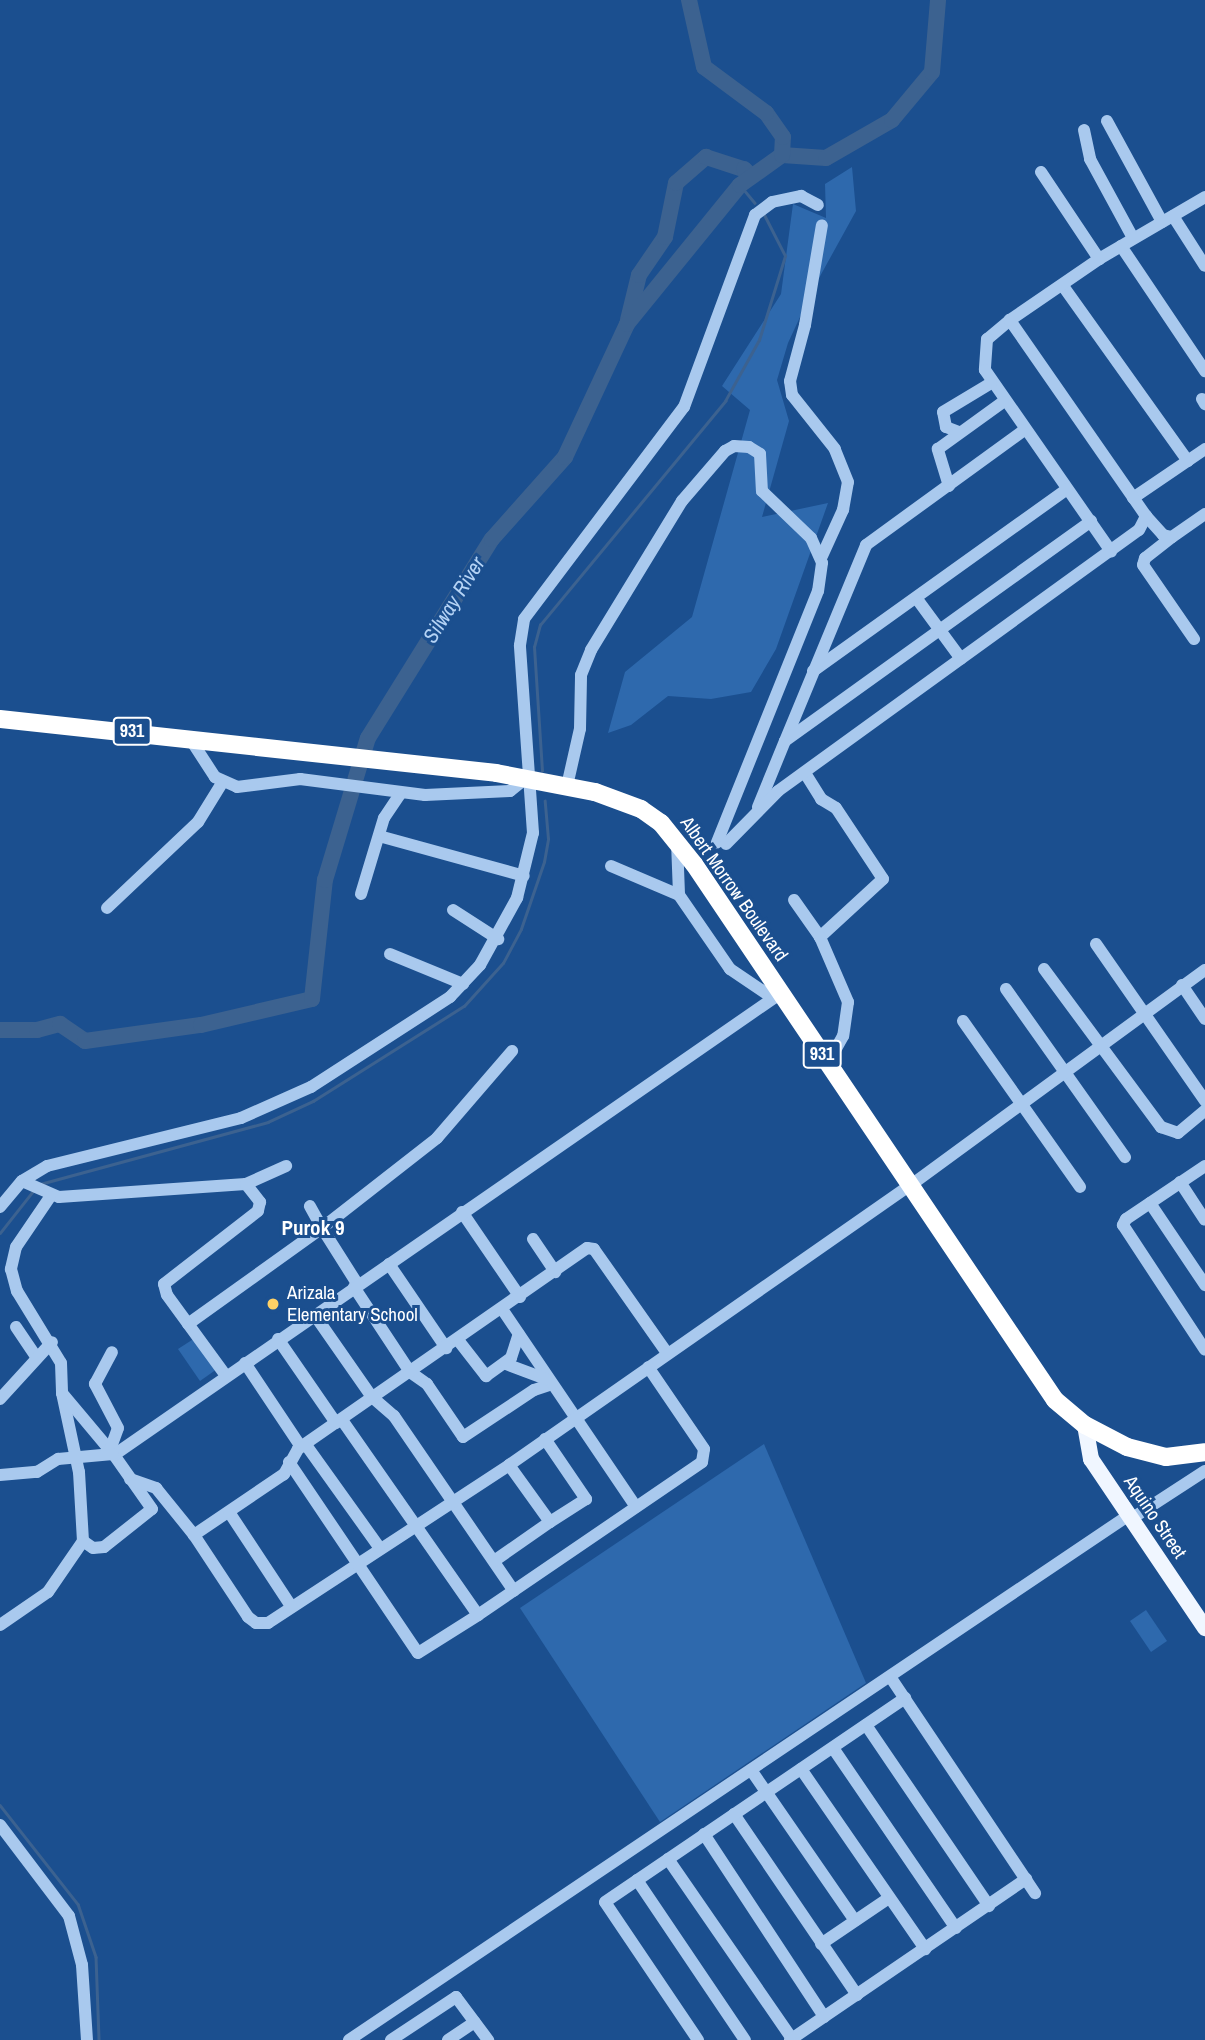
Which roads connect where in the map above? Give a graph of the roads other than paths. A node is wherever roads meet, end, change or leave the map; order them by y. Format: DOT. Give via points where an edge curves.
graph roads {
  1 [pos="1107,121"];
  2 [pos="1084,130"];
  3 [pos="1041,172"];
  4 [pos="1205,197"];
  5 [pos="818,205"];
  6 [pos="1167,219"];
  7 [pos="822,225"];
  8 [pos="1133,238"];
  9 [pos="1121,246"];
  10 [pos="1099,259"];
  11 [pos="1205,266"];
  12 [pos="1063,286"];
  13 [pos="1010,320"];
  14 [pos="1205,371"];
  15 [pos="991,383"];
  16 [pos="1003,402"];
  17 [pos="1024,430"];
  18 [pos="958,432"];
  19 [pos="1205,449"];
  20 [pos="1188,461"];
  21 [pos="949,486"];
  22 [pos="1067,489"];
  23 [pos="1133,498"];
  24 [pos="1205,514"];
  25 [pos="1091,521"];
  26 [pos="1149,521"];
  27 [pos="1172,537"];
  28 [pos="1111,551"];
  29 [pos="822,556"];
  30 [pos="917,599"];
  31 [pos="940,630"];
  32 [pos="1194,639"];
  33 [pos="961,659"];
  34 [pos="813,671"];
  35 [pos="0,719"];
  36 [pos="796,729"];
  37 [pos="189,737"];
  38 [pos="805,773"];
  39 [pos="527,779"];
  40 [pos="222,783"];
  41 [pos="567,786"];
  42 [pos="396,794"];
  43 [pos="758,807"];
  44 [pos="379,836"];
  45 [pos="677,841"];
  46 [pos="611,866"];
  47 [pos="524,876"];
  48 [pos="361,894"];
  49 [pos="679,895"];
  50 [pos="794,901"];
  51 [pos="107,908"];
  52 [pos="453,910"];
  53 [pos="820,937"];
  54 [pos="498,939"];
  55 [pos="1096,944"];
  56 [pos="390,954"];
  57 [pos="1044,969"];
  58 [pos="1205,970"];
  59 [pos="463,984"];
  60 [pos="1182,985"];
  61 [pos="1006,989"];
  62 [pos="777,995"];
  63 [pos="1144,1013"];
  64 [pos="1205,1018"];
  65 [pos="963,1021"];
  66 [pos="1099,1044"];
  67 [pos="512,1051"];
  68 [pos="828,1063"];
  69 [pos="1065,1069"];
  70 [pos="1205,1101"];
  71 [pos="1021,1102"];
  72 [pos="1205,1110"];
  73 [pos="1125,1157"];
  74 [pos="286,1166"];
  75 [pos="1205,1166"];
  76 [pos="1180,1182"];
  77 [pos="246,1184"];
  78 [pos="911,1185"];
  79 [pos="1080,1187"];
  80 [pos="35,1189"];
  81 [pos="1150,1203"];
  82 [pos="310,1206"];
  83 [pos="0,1208"];
  84 [pos="462,1212"];
  85 [pos="1205,1220"];
  86 [pos="322,1228"];
  87 [pos="533,1239"];
  88 [pos="389,1264"];
  89 [pos="6,1266"];
  90 [pos="555,1272"];
  91 [pos="1205,1285"];
  92 [pos="356,1286"];
  93 [pos="520,1297"];
  94 [pos="502,1309"];
  95 [pos="314,1314"];
  96 [pos="188,1324"];
  97 [pos="16,1327"];
  98 [pos="519,1334"];
  99 [pos="278,1339"];
  100 [pos="458,1340"];
  101 [pos="52,1342"];
  102 [pos="446,1348"];
  103 [pos="1205,1350"];
  104 [pos="112,1352"];
  105 [pos="667,1353"];
  106 [pos="37,1358"];
  107 [pos="245,1363"];
  108 [pos="506,1364"];
  109 [pos="648,1367"];
  110 [pos="410,1372"];
  111 [pos="226,1376"];
  112 [pos="552,1384"];
  113 [pos="62,1393"];
  114 [pos="1,1396"];
  115 [pos="372,1397"];
  116 [pos="575,1417"];
  117 [pos="339,1421"];
  118 [pos="1085,1425"];
  119 [pos="545,1439"];
  120 [pos="72,1442"];
  121 [pos="303,1446"];
  122 [pos="1205,1452"];
  123 [pos="113,1453"];
  124 [pos="89,1454"];
  125 [pos="75,1456"];
  126 [pos="289,1462"];
  127 [pos="509,1465"];
  128 [pos="1205,1471"];
  129 [pos="79,1472"];
  130 [pos="0,1475"];
  131 [pos="130,1479"];
  132 [pos="453,1501"];
  133 [pos="636,1507"];
  134 [pos="229,1512"];
  135 [pos="1130,1517"];
  136 [pos="550,1522"];
  137 [pos="417,1525"];
  138 [pos="194,1535"];
  139 [pos="83,1541"];
  140 [pos="379,1548"];
  141 [pos="494,1561"];
  142 [pos="357,1562"];
  143 [pos="514,1591"];
  144 [pos="291,1606"];
  145 [pos="478,1615"];
  146 [pos="0,1625"];
  147 [pos="1205,1628"];
  148 [pos="891,1678"];
  149 [pos="905,1698"];
  150 [pos="866,1725"];
  151 [pos="832,1748"];
  152 [pos="754,1768"];
  153 [pos="801,1769"];
  154 [pos="769,1791"];
  155 [pos="734,1814"];
  156 [pos="0,1825"];
  157 [pos="704,1835"];
  158 [pos="668,1859"];
  159 [pos="637,1880"];
  160 [pos="1026,1880"];
  161 [pos="1035,1893"];
  162 [pos="889,1898"];
  163 [pos="989,1906"];
  164 [pos="855,1921"];
  165 [pos="956,1928"];
  166 [pos="821,1944"];
  167 [pos="925,1949"];
  168 [pos="857,1995"];
  169 [pos="824,2017"];
  170 [pos="475,2022"];
  171 [pos="791,2039"];
  172 [pos="87,2040"];
  173 [pos="349,2040"];
  174 [pos="391,2040"];
  175 [pos="448,2040"];
  176 [pos="488,2040"];
  177 [pos="698,2040"];
  178 [pos="745,2040"];
  1 -- 6 [label="street"];
  2 -- 8 [label="street" via="1090,159"];
  3 -- 10 [label="street"];
  4 -- 6 [label="street"];
  5 -- 39 [label="street" via="801,196 772,202 755,215 684,407 524,619 520,645"];
  6 -- 8 [label="street"];
  6 -- 11 [label="street"];
  7 -- 29 [label="street" via="805,326 790,381 792,395 835,449 848,482 843,510"];
  8 -- 9 [label="street"];
  9 -- 10 [label="street"];
  9 -- 14 [label="street"];
  10 -- 12 [label="street"];
  12 -- 13 [label="street"];
  12 -- 20 [label="street"];
  13 -- 15 [label="street" via="991,334 984,347 983,363"];
  13 -- 23 [label="street"];
  15 -- 16 [label="street"];
  15 -- 18 [label="street" via="943,412 946,427"];
  16 -- 17 [label="street"];
  16 -- 18 [label="street"];
  17 -- 21 [label="street"];
  17 -- 22 [label="street"];
  18 -- 21 [label="street" via="938,449"];
  19 -- 20 [label="street"];
  20 -- 23 [label="street"];
  21 -- 34 [label="street" via="866,545"];
  22 -- 25 [label="street"];
  22 -- 30 [label="street"];
  23 -- 26 [label="street"];
  24 -- 27 [label="street"];
  25 -- 28 [label="street"];
  25 -- 31 [label="street"];
  26 -- 27 [label="street"];
  26 -- 28 [label="street"];
  27 -- 32 [label="street" via="1145,558 1143,565"];
  28 -- 33 [label="street"];
  29 -- 41 [label="street" via="801,527 762,491 760,454 742,446 725,451 682,501 584,662 580,729"];
  29 -- 43 [label="street" via="818,591 721,843"];
  30 -- 31 [label="street"];
  30 -- 34 [label="street"];
  31 -- 33 [label="street"];
  31 -- 36 [label="street"];
  33 -- 38 [label="street"];
  34 -- 36 [label="street"];
  35 -- 37 [label="highway, Albert Morrow Boulevard / 931"];
  36 -- 43 [label="street" via="785,741"];
  37 -- 39 [label="highway, Albert Morrow Boulevard / 931"];
  37 -- 40 [label="street"];
  38 -- 43 [label="street"];
  38 -- 53 [label="street" via="821,799 836,808 883,880"];
  39 -- 41 [label="highway, Albert Morrow Boulevard / 931"];
  39 -- 42 [label="street" via="510,791"];
  39 -- 47 [label="street" via="533,833"];
  40 -- 42 [label="street" via="244,788 311,780"];
  40 -- 51 [label="street" via="203,817"];
  41 -- 45 [label="highway, Albert Morrow Boulevard / 931" via="630,803 661,823"];
  42 -- 44 [label="street"];
  44 -- 47 [label="street"];
  44 -- 48 [label="street"];
  45 -- 49 [label="street"];
  45 -- 62 [label="highway, Albert Morrow Boulevard / 931"];
  46 -- 49 [label="street"];
  47 -- 54 [label="street"];
  49 -- 62 [label="street" via="730,969"];
  50 -- 53 [label="street"];
  52 -- 54 [label="street"];
  53 -- 68 [label="street" via="848,1002 843,1036"];
  54 -- 59 [label="street"];
  55 -- 63 [label="street"];
  56 -- 59 [label="street"];
  57 -- 66 [label="street"];
  58 -- 60 [label="street"];
  59 -- 80 [label="street" via="391,1038 276,1105 47,1166"];
  60 -- 63 [label="street"];
  60 -- 64 [label="street"];
  61 -- 69 [label="street"];
  62 -- 68 [label="highway, Albert Morrow Boulevard / 931"];
  62 -- 84 [label="street"];
  63 -- 66 [label="street"];
  63 -- 70 [label="street"];
  65 -- 71 [label="street"];
  66 -- 69 [label="street"];
  66 -- 72 [label="street" via="1166,1131 1185,1129"];
  67 -- 86 [label="street" via="436,1138"];
  68 -- 78 [label="highway, Albert Morrow Boulevard / 931"];
  69 -- 71 [label="street"];
  69 -- 73 [label="street"];
  71 -- 78 [label="street"];
  71 -- 79 [label="street"];
  74 -- 77 [label="street"];
  75 -- 76 [label="street"];
  76 -- 81 [label="street"];
  76 -- 85 [label="street"];
  77 -- 80 [label="street"];
  77 -- 96 [label="street" via="260,1202 258,1210 164,1284"];
  78 -- 105 [label="street"];
  78 -- 118 [label="highway, Albert Morrow Boulevard / 931" via="1055,1400"];
  80 -- 83 [label="street"];
  80 -- 89 [label="street"];
  81 -- 91 [label="street"];
  81 -- 103 [label="street" via="1123,1226"];
  82 -- 86 [label="street"];
  84 -- 88 [label="street"];
  84 -- 93 [label="street"];
  86 -- 92 [label="street"];
  86 -- 96 [label="street"];
  87 -- 90 [label="street"];
  88 -- 92 [label="street"];
  88 -- 102 [label="street"];
  89 -- 101 [label="street" via="17,1291"];
  90 -- 93 [label="street"];
  90 -- 105 [label="street" via="583,1250 594,1249"];
  92 -- 95 [label="street"];
  92 -- 110 [label="street"];
  93 -- 94 [label="street"];
  94 -- 98 [label="street"];
  94 -- 100 [label="street"];
  95 -- 99 [label="street"];
  95 -- 115 [label="street"];
  96 -- 111 [label="street"];
  97 -- 106 [label="street"];
  98 -- 108 [label="street"];
  98 -- 112 [label="street"];
  99 -- 107 [label="street"];
  99 -- 117 [label="street"];
  100 -- 102 [label="street"];
  100 -- 108 [label="street" via="486,1376"];
  101 -- 106 [label="street"];
  101 -- 113 [label="street" via="61,1363"];
  102 -- 110 [label="street"];
  104 -- 123 [label="street" via="95,1384 118,1428"];
  105 -- 109 [label="street"];
  106 -- 114 [label="street"];
  107 -- 111 [label="street"];
  107 -- 121 [label="street"];
  108 -- 112 [label="street" via="538,1374"];
  109 -- 116 [label="street"];
  109 -- 133 [label="street" via="705,1454 702,1462"];
  110 -- 112 [label="street" via="427,1384 463,1437 534,1390"];
  110 -- 115 [label="street"];
  111 -- 123 [label="street"];
  112 -- 116 [label="street"];
  113 -- 120 [label="street"];
  113 -- 123 [label="street"];
  115 -- 117 [label="street"];
  115 -- 132 [label="street" via="394,1416"];
  116 -- 119 [label="street"];
  116 -- 133 [label="street"];
  117 -- 121 [label="street"];
  117 -- 137 [label="street"];
  118 -- 122 [label="highway, Albert Morrow Boulevard / 931" via="1146,1453 1181,1457"];
  118 -- 135 [label="main road, Aquino Street" via="1087,1451"];
  119 -- 127 [label="street"];
  119 -- 136 [label="street" via="586,1499"];
  120 -- 124 [label="street"];
  120 -- 125 [label="street"];
  121 -- 126 [label="street"];
  121 -- 140 [label="street"];
  123 -- 124 [label="street"];
  123 -- 131 [label="street"];
  124 -- 125 [label="street"];
  124 -- 129 [label="street"];
  125 -- 129 [label="street"];
  125 -- 130 [label="street" via="55,1460 37,1472"];
  126 -- 134 [label="street" via="284,1474"];
  126 -- 142 [label="street"];
  127 -- 132 [label="street"];
  127 -- 136 [label="street"];
  128 -- 135 [label="street"];
  129 -- 139 [label="street"];
  131 -- 138 [label="street" via="156,1488"];
  131 -- 139 [label="street" via="152,1509 104,1547 93,1548"];
  132 -- 137 [label="street"];
  132 -- 141 [label="street"];
  133 -- 143 [label="street"];
  134 -- 138 [label="street"];
  134 -- 144 [label="street"];
  135 -- 147 [label="main road, Aquino Street"];
  135 -- 148 [label="street"];
  136 -- 141 [label="street"];
  137 -- 140 [label="street"];
  137 -- 145 [label="street"];
  138 -- 144 [label="street" via="253,1621 268,1623"];
  139 -- 146 [label="street" via="48,1592"];
  140 -- 142 [label="street"];
  141 -- 143 [label="street"];
  142 -- 144 [label="street"];
  142 -- 145 [label="street" via="419,1654"];
  143 -- 145 [label="street"];
  148 -- 149 [label="street"];
  148 -- 152 [label="street"];
  149 -- 150 [label="street"];
  149 -- 160 [label="street"];
  150 -- 151 [label="street"];
  150 -- 163 [label="street"];
  151 -- 153 [label="street"];
  151 -- 165 [label="street"];
  152 -- 154 [label="street"];
  152 -- 173 [label="street"];
  153 -- 154 [label="street"];
  153 -- 162 [label="street"];
  154 -- 155 [label="street"];
  154 -- 164 [label="street"];
  155 -- 157 [label="street"];
  155 -- 166 [label="street"];
  156 -- 172 [label="street" via="65,1907 82,1965"];
  157 -- 158 [label="street"];
  157 -- 169 [label="street"];
  158 -- 159 [label="street"];
  158 -- 171 [label="street"];
  159 -- 177 [label="street" via="605,1902"];
  159 -- 178 [label="street"];
  160 -- 161 [label="street"];
  160 -- 163 [label="street"];
  162 -- 164 [label="street"];
  162 -- 167 [label="street"];
  163 -- 165 [label="street"];
  164 -- 166 [label="street"];
  165 -- 167 [label="street"];
  166 -- 168 [label="street"];
  167 -- 168 [label="street"];
  168 -- 169 [label="street"];
  169 -- 171 [label="street"];
  170 -- 174 [label="street" via="456,1997"];
  170 -- 175 [label="street"];
  170 -- 176 [label="street"];
}
